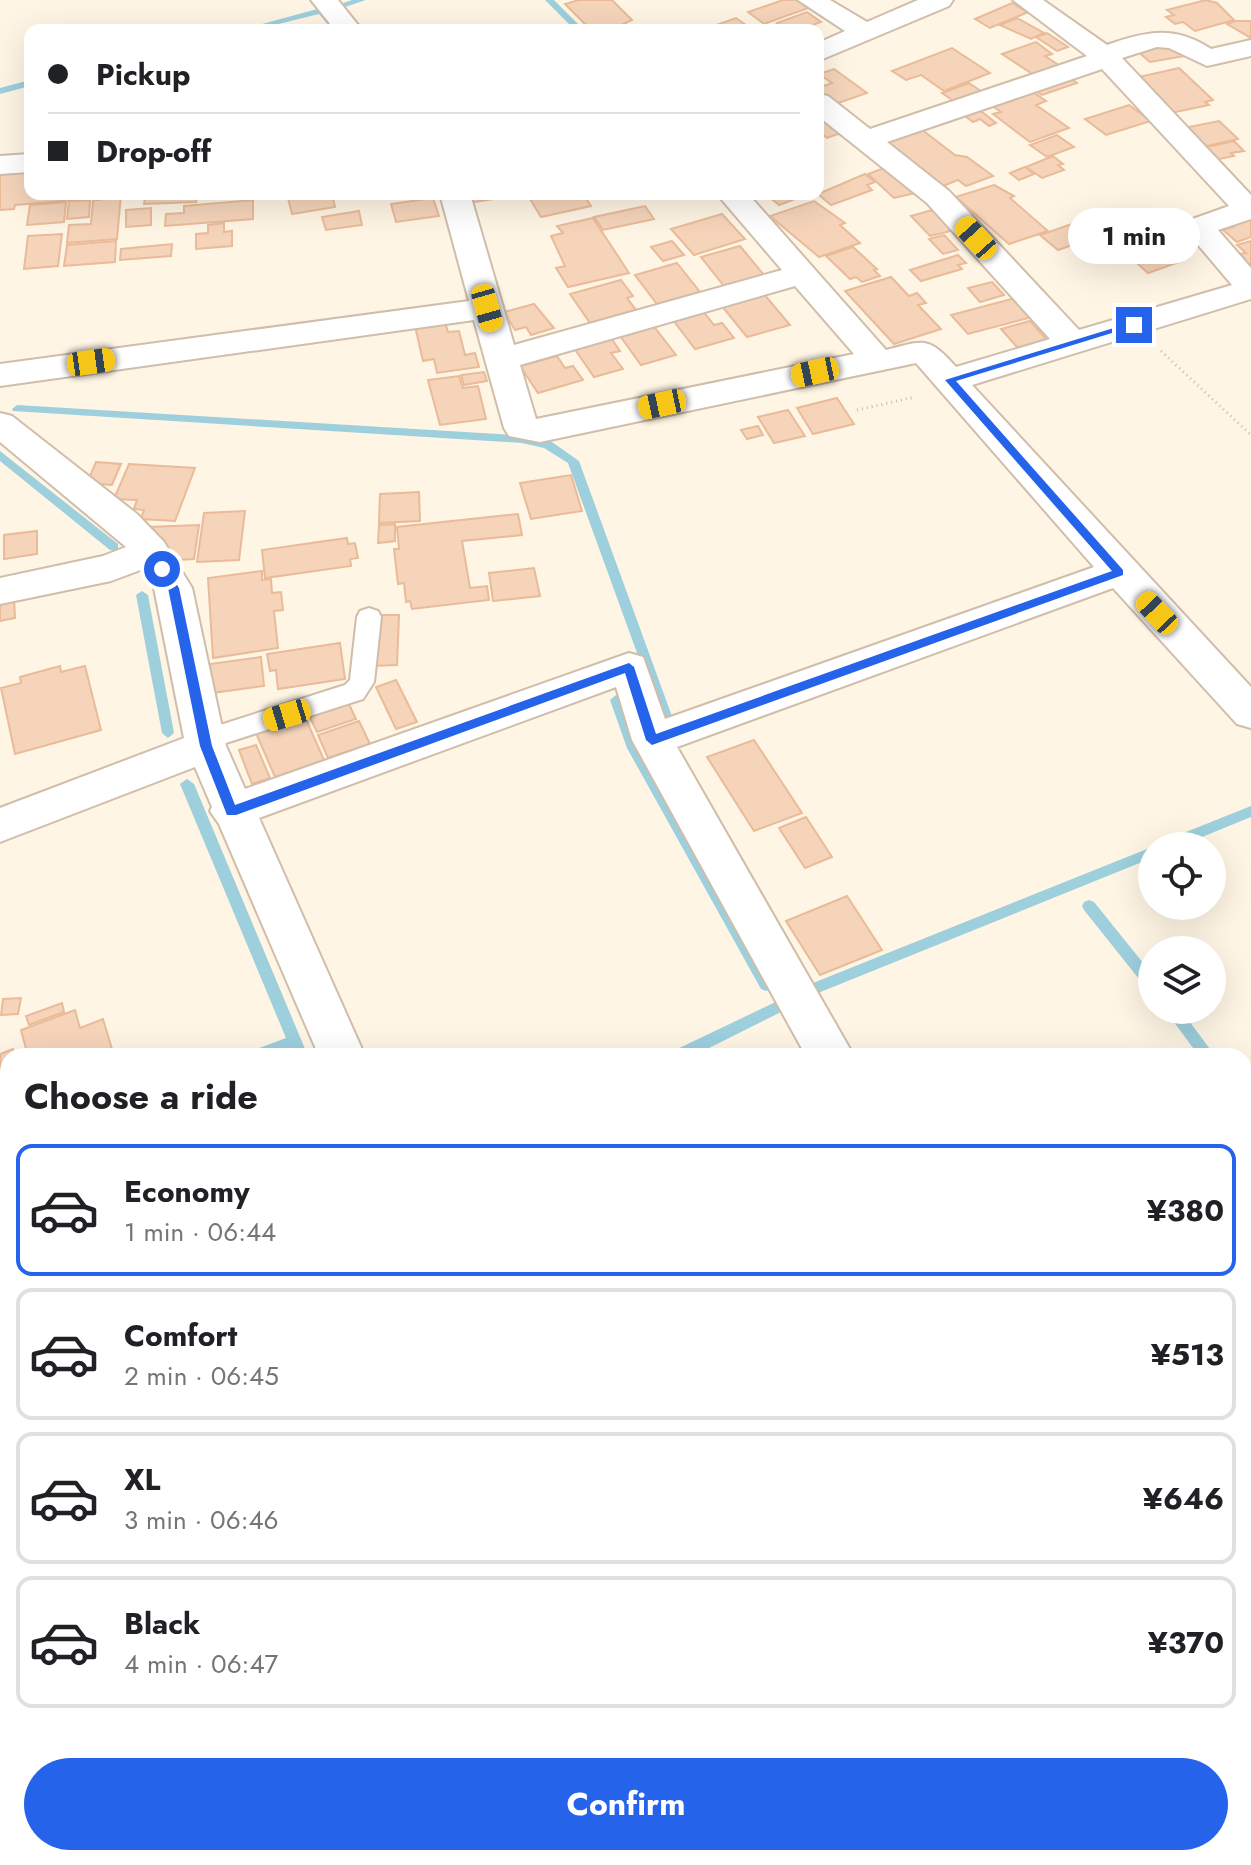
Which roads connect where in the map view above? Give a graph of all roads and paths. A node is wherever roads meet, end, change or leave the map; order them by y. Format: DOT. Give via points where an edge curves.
graph roads {
  1 [pos="811,0"];
  2 [pos="940,0"];
  3 [pos="1026,0"];
  4 [pos="330,1"];
  5 [pos="345,24"];
  6 [pos="865,32"];
  7 [pos="1251,48"];
  8 [pos="824,50"];
  9 [pos="1105,56"];
  10 [pos="824,107"];
  11 [pos="866,140"];
  12 [pos="24,163"];
  13 [pos="0,165"];
  14 [pos="457,200"];
  15 [pos="737,200"];
  16 [pos="1250,210"];
  17 [pos="803,274"];
  18 [pos="1251,288"];
  19 [pos="487,308"];
  20 [pos="1134,325"];
  21 [pos="1072,343"];
  22 [pos="502,359"];
  23 [pos="877,359"];
  24 [pos="0,375"];
  25 [pos="953,384"];
  26 [pos="857,410"];
  27 [pos="0,424"];
  28 [pos="1251,435"];
  29 [pos="151,551"];
  30 [pos="1120,572"];
  31 [pos="0,591"];
  32 [pos="369,617"];
  33 [pos="1251,713"];
  34 [pos="652,740"];
  35 [pos="205,743"];
  36 [pos="231,811"];
  37 [pos="0,825"];
  38 [pos="338,1048"];
  39 [pos="826,1048"];
  1 -- 6 [label="street"];
  2 -- 6 [label="street"];
  3 -- 9 [label="street"];
  4 -- 5 [label="street"];
  6 -- 8 [label="street"];
  7 -- 9 [label="street" via="1207,58 1183,40 1163,36"];
  9 -- 11 [label="street"];
  9 -- 16 [label="street"];
  10 -- 11 [label="street"];
  11 -- 21 [label="street" via="938,197"];
  12 -- 13 [label="street"];
  14 -- 19 [label="street"];
  15 -- 17 [label="street"];
  16 -- 18 [label="street" via="1198,227"];
  17 -- 22 [label="street"];
  17 -- 23 [label="street"];
  18 -- 20 [label="street"];
  19 -- 22 [label="street"];
  19 -- 24 [label="street"];
  20 -- 21 [label="street"];
  20 -- 28 [label="path"];
  21 -- 25 [label="street"];
  22 -- 23 [label="street" via="521,428 540,431"];
  23 -- 25 [label="street" via="923,351"];
  25 -- 26 [label="path"];
  25 -- 30 [label="street"];
  27 -- 29 [label="street" via="124,523"];
  29 -- 31 [label="street" via="111,568"];
  29 -- 35 [label="street" via="173,588"];
  30 -- 33 [label="street"];
  30 -- 34 [label="street"];
  32 -- 35 [label="lane" via="362,682 354,692"];
  34 -- 36 [label="street" via="629,667"];
  34 -- 39 [label="street"];
  35 -- 36 [label="street"];
  35 -- 37 [label="street"];
  36 -- 38 [label="street"];
}
